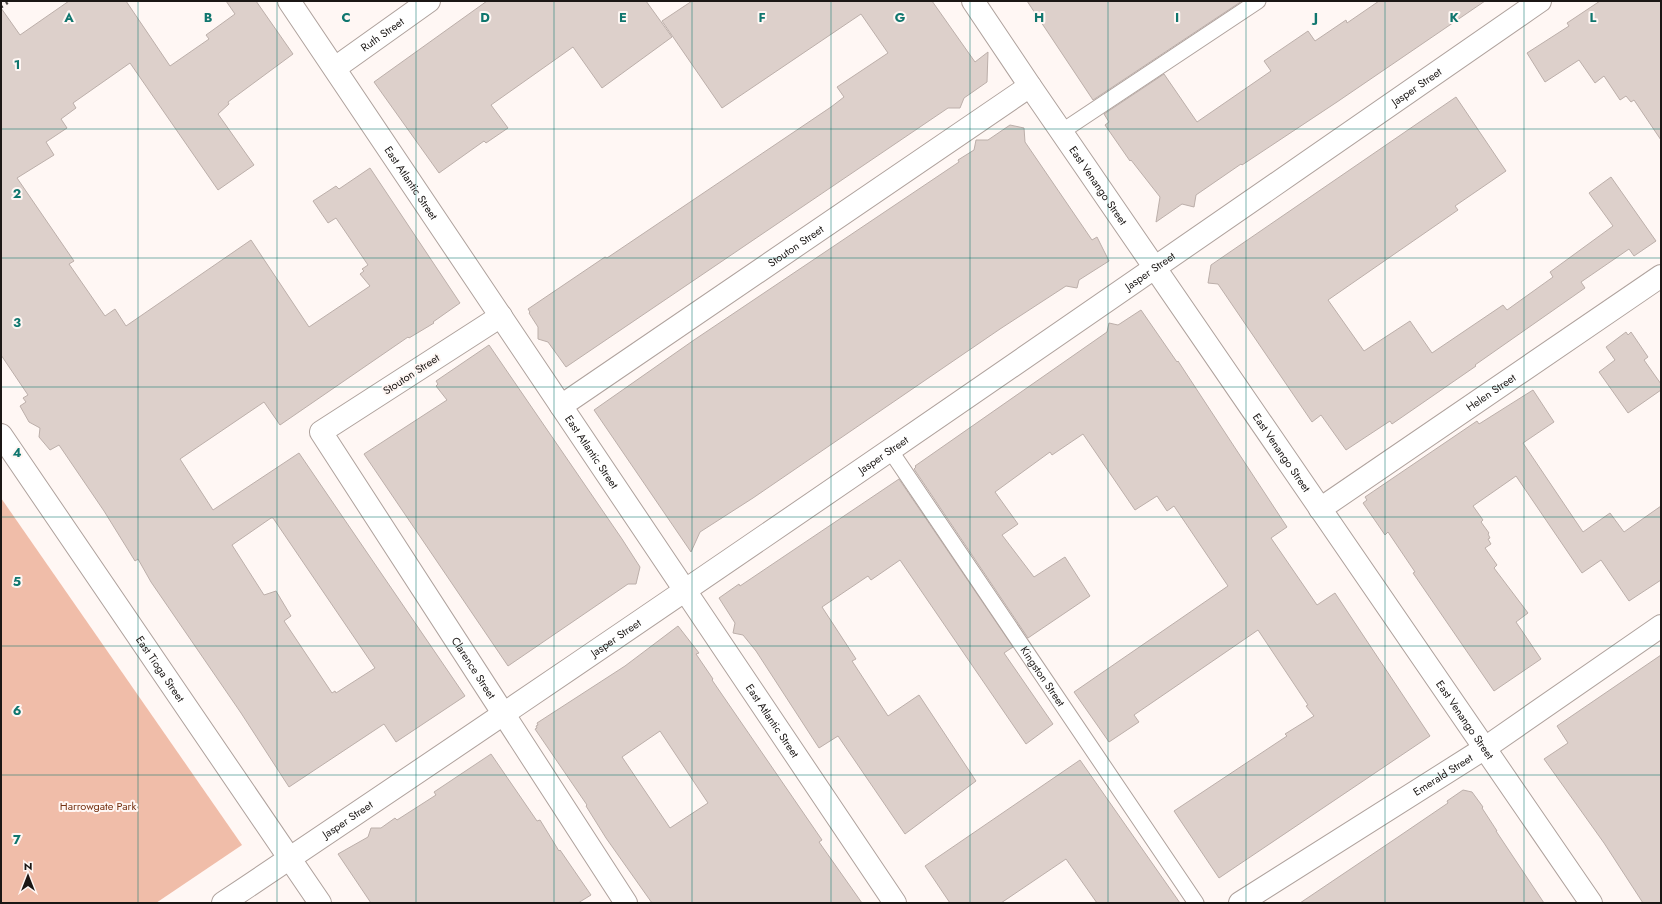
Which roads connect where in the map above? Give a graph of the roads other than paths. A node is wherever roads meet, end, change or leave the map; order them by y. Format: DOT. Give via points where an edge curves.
graph roads {
  1 [pos="289,1"];
  2 [pos="429,1"];
  3 [pos="973,1"];
  4 [pos="1258,1"];
  5 [pos="1540,1"];
  6 [pos="335,68"];
  7 [pos="1030,86"];
  8 [pos="1061,132"];
  9 [pos="1155,268"];
  10 [pos="1661,276"];
  11 [pos="501,316"];
  12 [pos="561,406"];
  13 [pos="321,432"];
  14 [pos="1,435"];
  15 [pos="890,450"];
  16 [pos="1320,509"];
  17 [pos="685,590"];
  18 [pos="1661,626"];
  19 [pos="503,714"];
  20 [pos="1484,748"];
  21 [pos="290,858"];
  22 [pos="223,903"];
  23 [pos="320,903"];
  24 [pos="626,903"];
  25 [pos="895,903"];
  26 [pos="1196,903"];
  27 [pos="1240,903"];
  28 [pos="1591,903"];
  1 -- 6 [label="street, East Atlantic Street"];
  2 -- 6 [label="street, Ruth Street"];
  3 -- 7 [label="street, East Venango Street"];
  4 -- 8 [label="lane"];
  5 -- 9 [label="street, Jasper Street"];
  6 -- 11 [label="street, East Atlantic Street"];
  7 -- 8 [label="street, East Venango Street"];
  7 -- 12 [label="street, Stouton Street"];
  8 -- 9 [label="street, East Venango Street"];
  9 -- 15 [label="street, Jasper Street"];
  9 -- 16 [label="street, East Venango Street"];
  10 -- 16 [label="street, Helen Street"];
  11 -- 12 [label="street, East Atlantic Street"];
  11 -- 13 [label="street, Stouton Street"];
  12 -- 17 [label="street, East Atlantic Street"];
  13 -- 19 [label="street, Clarence Street"];
  14 -- 21 [label="street, East Tioga Street"];
  15 -- 17 [label="street, Jasper Street"];
  15 -- 26 [label="lane, Kingston Street"];
  16 -- 20 [label="street, East Venango Street"];
  17 -- 19 [label="street, Jasper Street"];
  17 -- 25 [label="street, East Atlantic Street"];
  18 -- 20 [label="street, Emerald Street"];
  19 -- 21 [label="street, Jasper Street"];
  19 -- 24 [label="street, Clarence Street"];
  20 -- 27 [label="street, Emerald Street"];
  20 -- 28 [label="street, East Venango Street"];
  21 -- 22 [label="street, Jasper Street"];
  21 -- 23 [label="street, East Tioga Street"];
}
